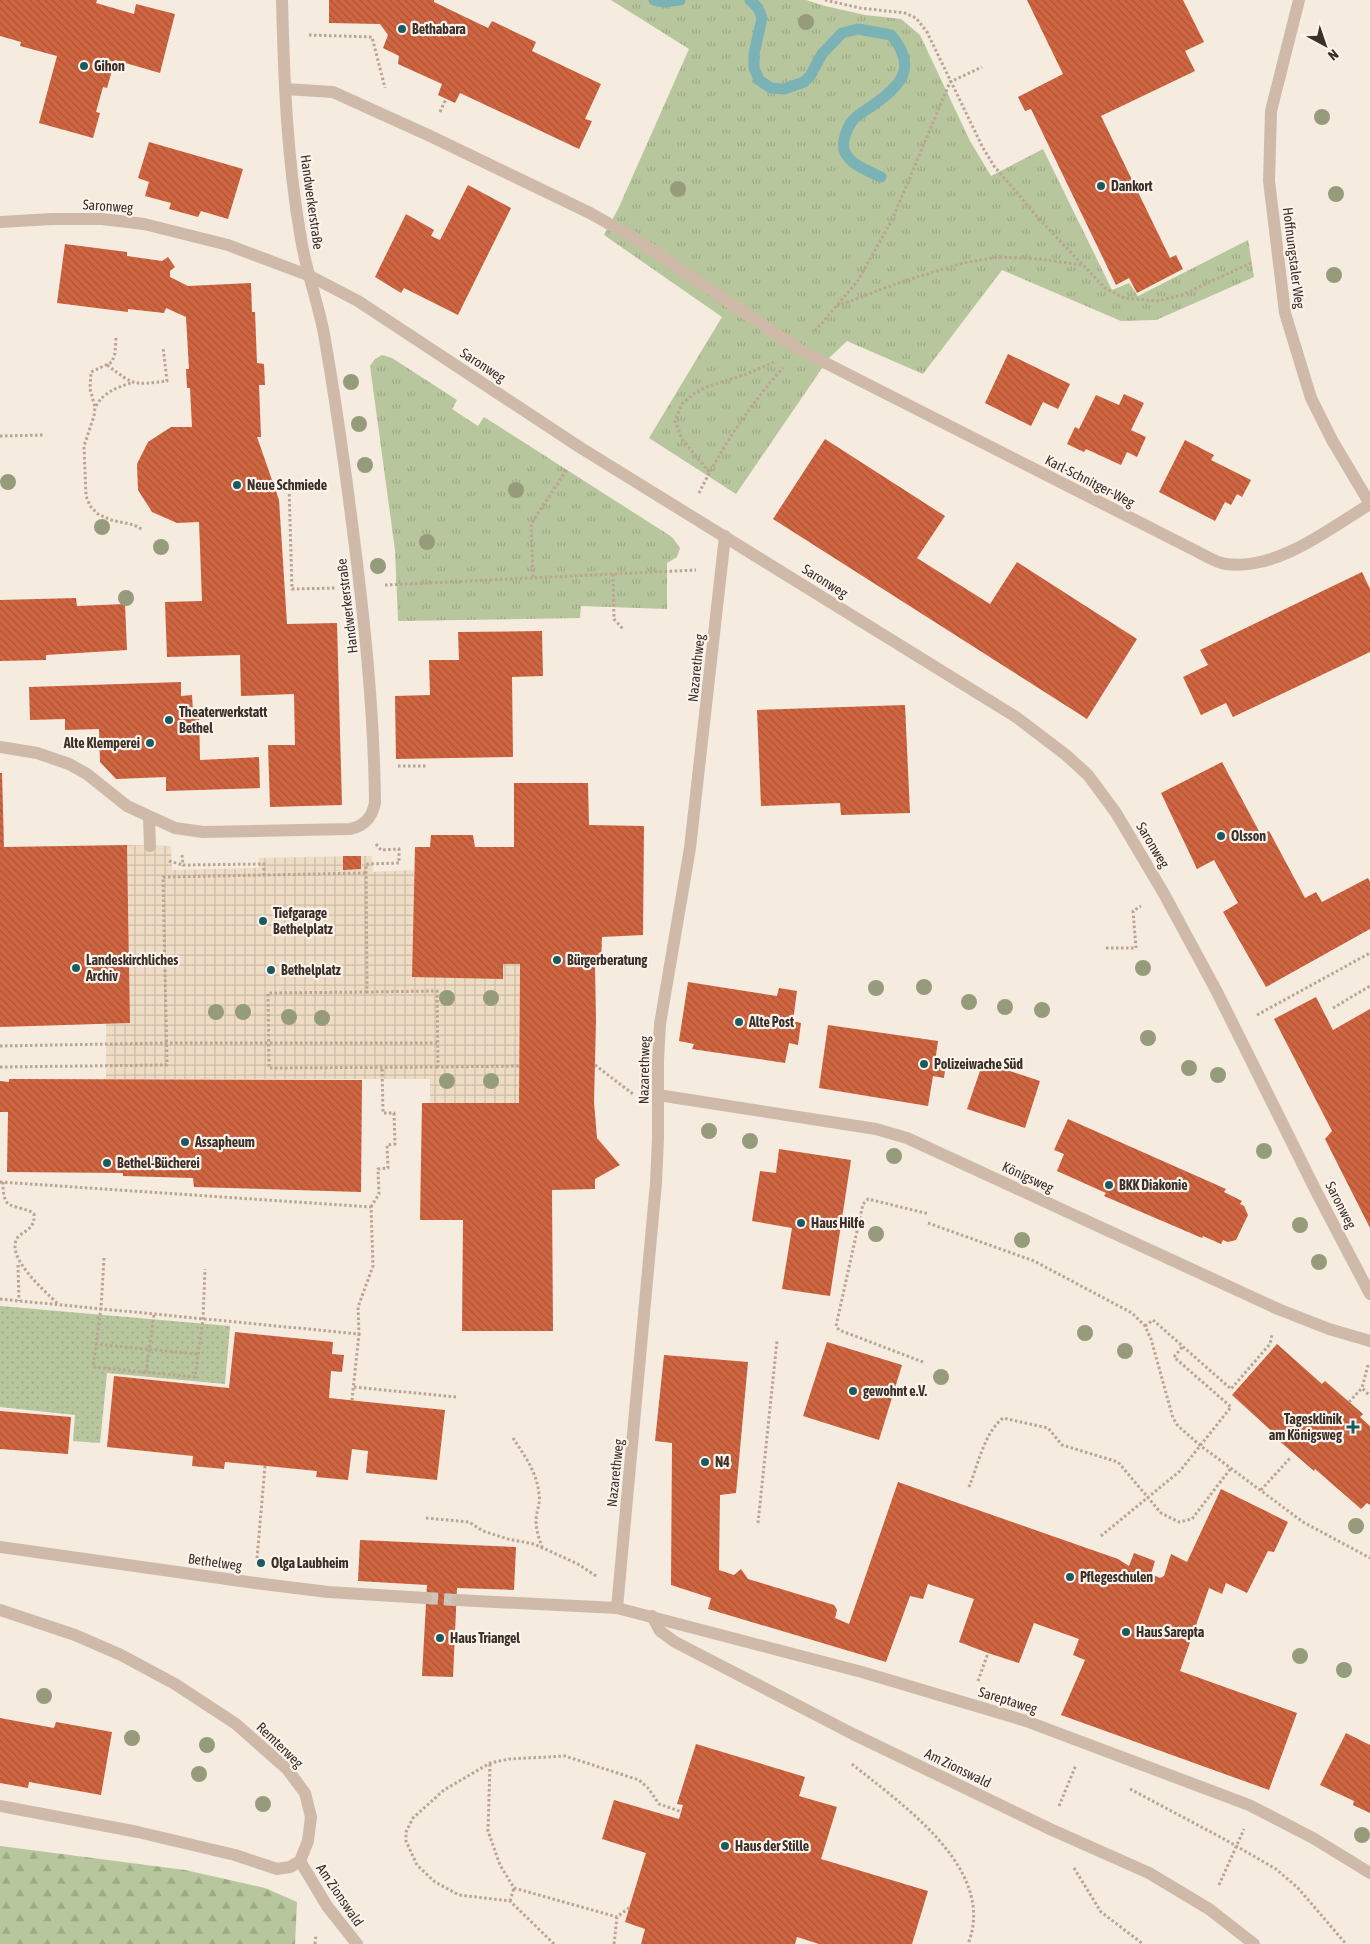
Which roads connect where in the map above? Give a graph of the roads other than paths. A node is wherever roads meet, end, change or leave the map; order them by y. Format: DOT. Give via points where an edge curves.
graph roads {
  1 [pos="282,0"];
  2 [pos="1299,0"];
  3 [pos="286,89"];
  4 [pos="0,222"];
  5 [pos="310,276"];
  6 [pos="1370,504"];
  7 [pos="725,536"];
  8 [pos="0,747"];
  9 [pos="149,817"];
  10 [pos="150,846"];
  11 [pos="658,1095"];
  12 [pos="1370,1294"];
  13 [pos="1370,1341"];
  14 [pos="0,1547"];
  15 [pos="426,1598"];
  16 [pos="457,1600"];
  17 [pos="617,1608"];
  18 [pos="0,1610"];
  19 [pos="652,1616"];
  20 [pos="0,1806"];
  21 [pos="300,1861"];
  22 [pos="1370,1873"];
  23 [pos="357,1944"];
  24 [pos="1254,1944"];
  1 -- 3 [label="street, Handwerkerstraße"];
  2 -- 6 [label="street, Hoffnungstaler Weg" via="1271,111 1269,181 1285,313 1311,398"];
  3 -- 5 [label="street, Handwerkerstraße" via="295,199"];
  3 -- 6 [label="street, Karl-Schnitger-Weg" via="333,92 615,226 800,350 1225,564 1262,562 1306,544"];
  4 -- 5 [label="street, Saronweg" via="102,219 144,224 228,245"];
  5 -- 7 [label="street, Saronweg" via="358,301 581,448"];
  5 -- 9 [label="street, Handwerkerstraße" via="323,332 360,587 372,697 374,811 366,822 350,829 203,832 175,828"];
  7 -- 11 [label="street, Nazarethweg" via="690,848 660,1024"];
  7 -- 12 [label="street, Saronweg" via="1016,718 1088,775 1116,813 1158,884"];
  8 -- 9 [label="street, Handwerkerstraße" via="37,753 69,764 127,806"];
  9 -- 10 [label="street"];
  11 -- 13 [label="street, Königsweg" via="876,1129 907,1138 1278,1309"];
  11 -- 17 [label="street, Nazarethweg" via="656,1183"];
  14 -- 15 [label="street, Bethelweg" via="328,1592"];
  16 -- 17 [label="street"];
  17 -- 19 [label="street, Sareptaweg"];
  18 -- 21 [label="street, Remterweg" via="75,1635 121,1655 175,1684 236,1724 287,1769 305,1793 311,1817 308,1841"];
  19 -- 22 [label="street, Sareptaweg" via="1026,1720 1249,1805 1313,1838"];
  19 -- 24 [label="street, Am Zionswald" via="660,1631 675,1642 853,1734 1149,1873 1209,1909"];
  20 -- 21 [label="street" via="138,1832 235,1855 277,1869"];
  21 -- 23 [label="street, Am Zionswald" via="327,1906"];
}
